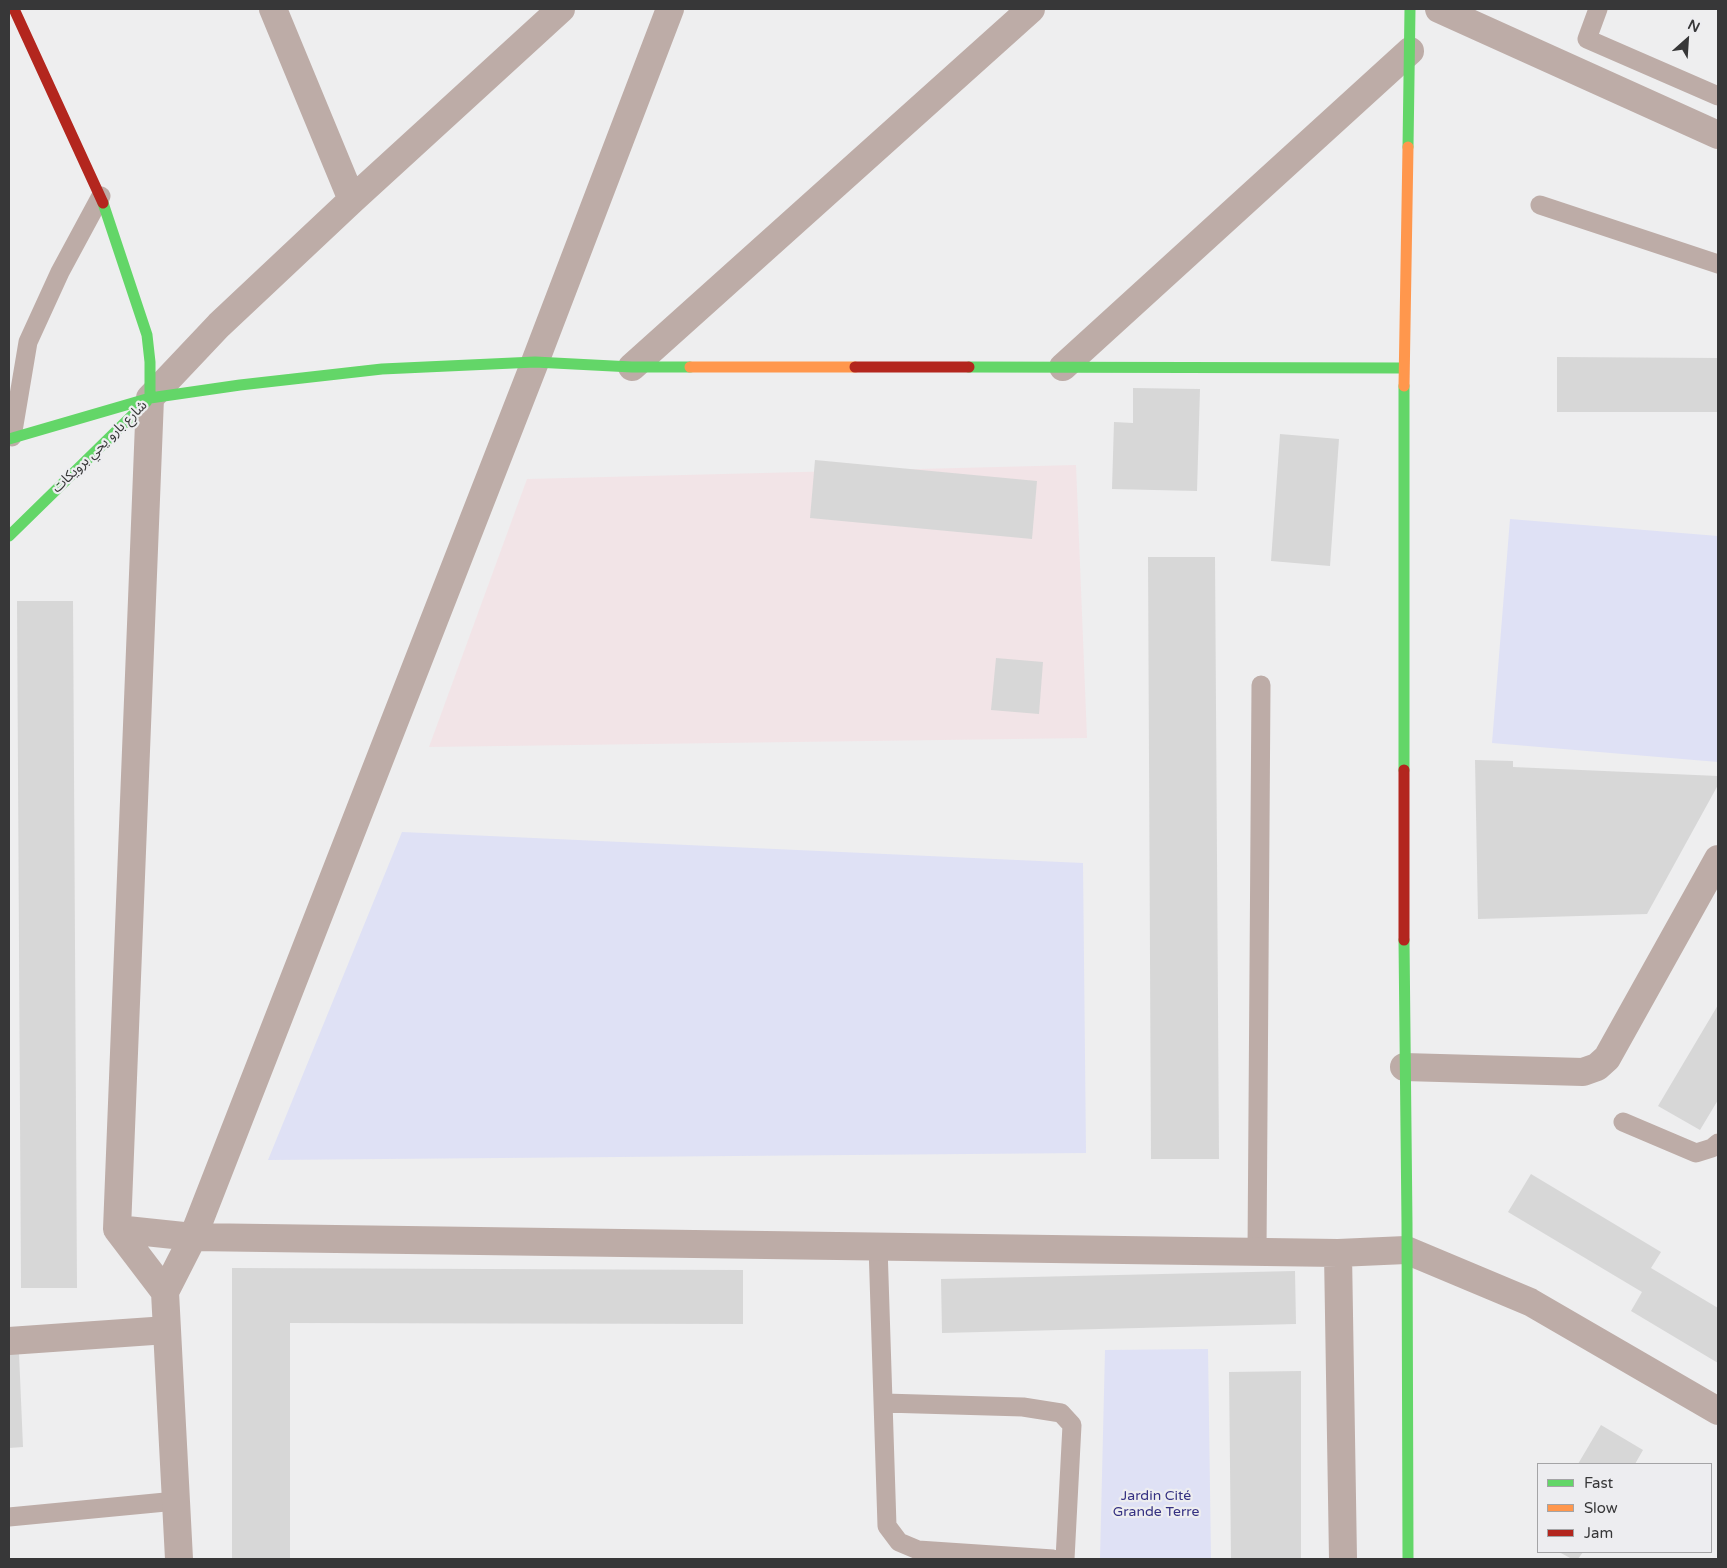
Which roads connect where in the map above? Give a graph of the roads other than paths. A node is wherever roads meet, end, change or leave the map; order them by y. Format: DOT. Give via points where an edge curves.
graph roads {
  1 [pos="14,9"];
  2 [pos="273,9"];
  3 [pos="561,9"];
  4 [pos="670,9"];
  5 [pos="1031,9"];
  6 [pos="1410,9"];
  7 [pos="1439,9"];
  8 [pos="1598,9"];
  9 [pos="1410,51"];
  10 [pos="1718,96"];
  11 [pos="1718,135"];
  12 [pos="102,196"];
  13 [pos="352,200"];
  14 [pos="1540,205"];
  15 [pos="1718,264"];
  16 [pos="535,362"];
  17 [pos="632,367"];
  18 [pos="1063,367"];
  19 [pos="1403,368"];
  20 [pos="150,398"];
  21 [pos="10,438"];
  22 [pos="9,536"];
  23 [pos="1261,685"];
  24 [pos="1718,860"];
  25 [pos="1404,1067"];
  26 [pos="1623,1122"];
  27 [pos="1718,1143"];
  28 [pos="117,1230"];
  29 [pos="193,1237"];
  30 [pos="878,1246"];
  31 [pos="1406,1250"];
  32 [pos="1257,1252"];
  33 [pos="1338,1253"];
  34 [pos="166,1292"];
  35 [pos="167,1330"];
  36 [pos="9,1341"];
  37 [pos="884,1403"];
  38 [pos="1718,1411"];
  39 [pos="176,1501"];
  40 [pos="9,1517"];
  41 [pos="179,1559"];
  42 [pos="1053,1559"];
  43 [pos="1066,1559"];
  44 [pos="1343,1559"];
  45 [pos="1408,1559"];
  1 -- 12 [label="main road"];
  2 -- 13 [label="street"];
  3 -- 13 [label="street"];
  4 -- 16 [label="street"];
  5 -- 17 [label="street"];
  6 -- 9 [label="main road"];
  7 -- 11 [label="street"];
  8 -- 10 [label="lane" via="1587,39"];
  9 -- 18 [label="street"];
  9 -- 19 [label="main road"];
  12 -- 20 [label="main road" via="147,335"];
  12 -- 21 [label="lane" via="60,272 28,342"];
  13 -- 20 [label="street" via="219,325"];
  14 -- 15 [label="lane"];
  16 -- 17 [label="main road"];
  16 -- 20 [label="main road" via="382,369"];
  16 -- 29 [label="street"];
  17 -- 18 [label="main road"];
  18 -- 19 [label="main road"];
  19 -- 25 [label="main road"];
  20 -- 21 [label="main road, شارع بارو يحي برويكات"];
  20 -- 22 [label="main road, شارع بارو يحي برويكات"];
  20 -- 28 [label="street"];
  23 -- 32 [label="lane"];
  24 -- 25 [label="street" via="1607,1058 1597,1067 1583,1072"];
  25 -- 31 [label="main road"];
  26 -- 27 [label="lane" via="1696,1153"];
  28 -- 29 [label="street"];
  28 -- 34 [label="street"];
  29 -- 30 [label="street"];
  29 -- 34 [label="street"];
  30 -- 32 [label="street"];
  30 -- 37 [label="lane"];
  31 -- 33 [label="street"];
  31 -- 38 [label="street" via="1530,1302"];
  31 -- 45 [label="main road"];
  32 -- 33 [label="street"];
  33 -- 44 [label="street"];
  34 -- 35 [label="street"];
  35 -- 36 [label="street"];
  35 -- 39 [label="street"];
  37 -- 42 [label="lane" via="888,1526 899,1542 918,1550"];
  37 -- 43 [label="lane" via="1023,1407 1061,1413 1072,1426"];
  39 -- 40 [label="lane"];
  39 -- 41 [label="street"];
}
